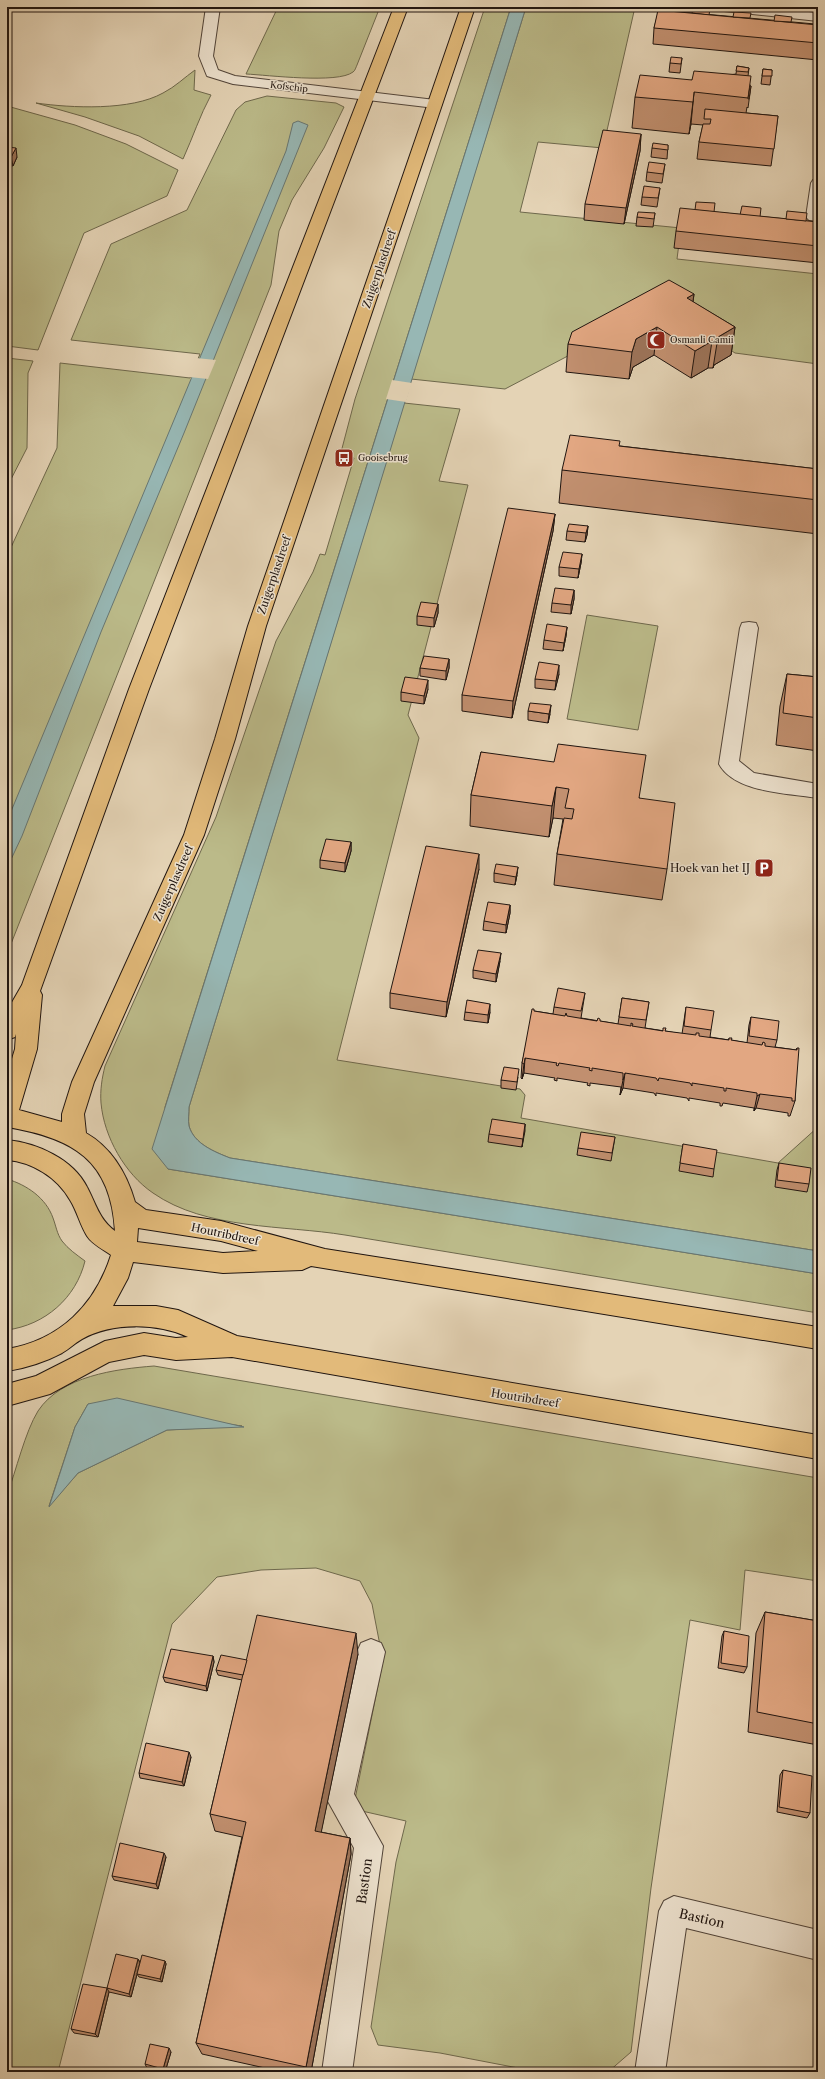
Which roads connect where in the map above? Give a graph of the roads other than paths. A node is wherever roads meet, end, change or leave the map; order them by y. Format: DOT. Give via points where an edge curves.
graph roads {
  1 [pos="213,7"];
  2 [pos="402,7"];
  3 [pos="468,7"];
  4 [pos="724,7"];
  5 [pos="818,17"];
  6 [pos="367,96"];
  7 [pos="435,104"];
  8 [pos="818,183"];
  9 [pos="814,218"];
  10 [pos="749,628"];
  11 [pos="818,791"];
  12 [pos="32,986"];
  13 [pos="7,1031"];
  14 [pos="7,1112"];
  15 [pos="7,1118"];
  16 [pos="75,1138"];
  17 [pos="7,1150"];
  18 [pos="126,1209"];
  19 [pos="125,1251"];
  20 [pos="325,1259"];
  21 [pos="77,1330"];
  22 [pos="818,1338"];
  23 [pos="232,1346"];
  24 [pos="10,1365"];
  25 [pos="7,1396"];
  26 [pos="818,1447"];
  27 [pos="371,1652"];
  28 [pos="818,1945"];
  29 [pos="337,2072"];
  30 [pos="650,2072"];
  1 -- 6 [label="street, Kofschip" via="206,56 212,73 234,80"];
  2 -- 6 [label="main road"];
  3 -- 7 [label="main road, Zuigerplasdreef"];
  4 -- 5 [label="street"];
  6 -- 7 [label="street, Kofschip"];
  6 -- 12 [label="main road" via="144,674"];
  7 -- 16 [label="main road, Zuigerplasdreef" via="257,626 225,740 194,836 83,1082 73,1114"];
  8 -- 9 [label="street"];
  10 -- 11 [label="street" via="729,764 748,779"];
  12 -- 13 [label="main road"];
  12 -- 14 [label="main road" via="26,1049"];
  15 -- 16 [label="main road" via="30,1121"];
  16 -- 18 [label="main road" via="102,1160 114,1175 122,1191"];
  17 -- 19 [label="main road" via="20,1151 43,1160 63,1174 78,1192 96,1230"];
  18 -- 19 [label="main road" via="128,1230"];
  18 -- 20 [label="main road, Houtribdreef" via="140,1219 221,1231"];
  19 -- 20 [label="main road, Houtribdreef" via="223,1263"];
  19 -- 21 [label="main road" via="119,1272 108,1293"];
  20 -- 22 [label="main road, Houtribdreef"];
  21 -- 23 [label="main road, Houtribdreef" via="111,1317 156,1317 178,1321"];
  21 -- 24 [label="main road" via="59,1343"];
  23 -- 25 [label="main road, Houtribdreef" via="176,1349 144,1344 105,1352 41,1386"];
  23 -- 26 [label="main road, Houtribdreef"];
  27 -- 29 [label="street, Bastion" via="339,1796 369,1846"];
  28 -- 30 [label="street, Bastion" via="674,1911"];
}
